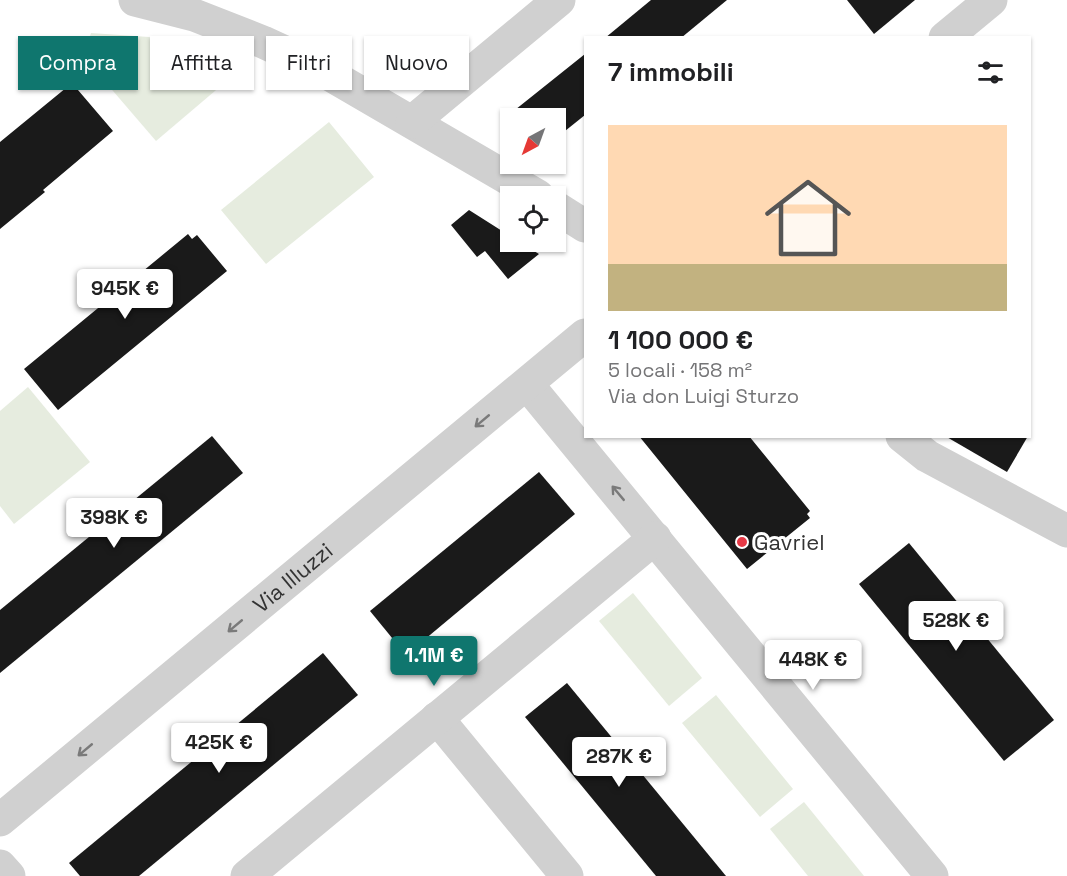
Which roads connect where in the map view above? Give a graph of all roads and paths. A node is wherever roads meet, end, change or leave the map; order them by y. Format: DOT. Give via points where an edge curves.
graph roads {
  1 [pos="135,0"];
  2 [pos="560,0"];
  3 [pos="991,0"];
  4 [pos="947,36"];
  5 [pos="412,122"];
  6 [pos="521,186"];
  7 [pos="566,214"];
  8 [pos="584,225"];
  9 [pos="584,335"];
  10 [pos="527,384"];
  11 [pos="904,438"];
  12 [pos="1067,531"];
  13 [pos="655,538"];
  14 [pos="437,718"];
  15 [pos="0,820"];
  16 [pos="0,866"];
  17 [pos="9,876"];
  18 [pos="247,876"];
  19 [pos="567,876"];
  20 [pos="932,876"];
  1 -- 5 [label="street" via="194,15 263,42 315,66"];
  2 -- 5 [label="street"];
  3 -- 4 [label="street"];
  5 -- 6 [label="street"];
  7 -- 8 [label="street"];
  9 -- 10 [label="street, Via Illuzzi"];
  13 -- 10 [label="street, one-way"];
  10 -- 15 [label="street, Via Illuzzi, one-way"];
  11 -- 12 [label="street" via="927,456"];
  13 -- 14 [label="street"];
  13 -- 20 [label="street"];
  14 -- 18 [label="street"];
  14 -- 19 [label="street"];
  16 -- 17 [label="street"];
}
